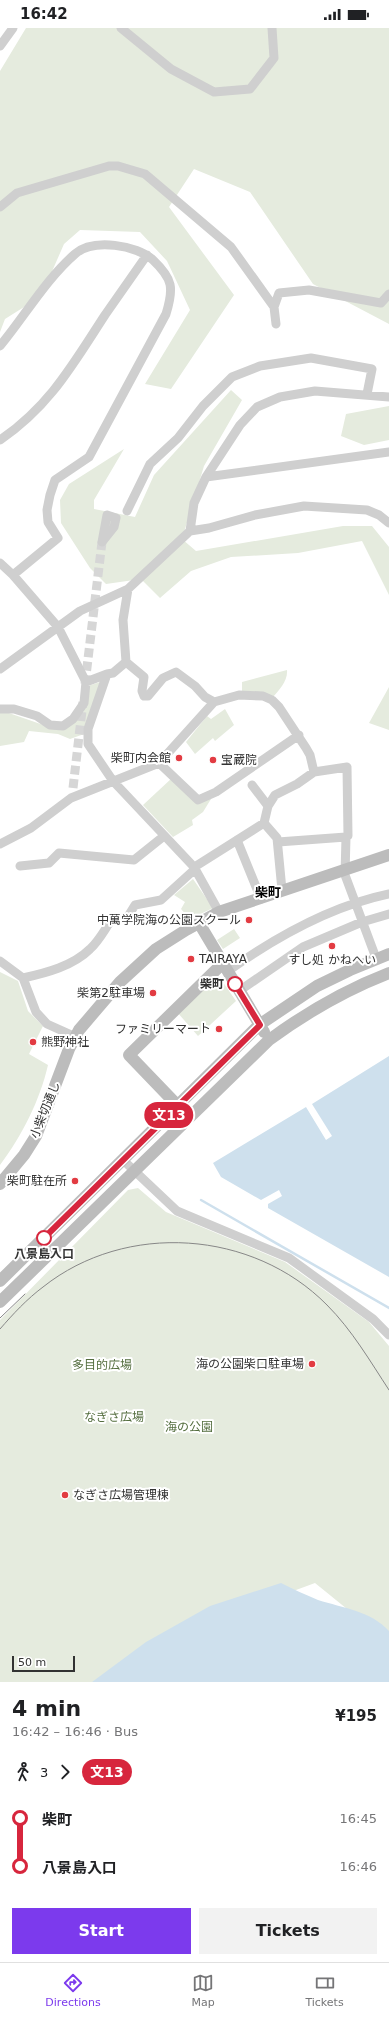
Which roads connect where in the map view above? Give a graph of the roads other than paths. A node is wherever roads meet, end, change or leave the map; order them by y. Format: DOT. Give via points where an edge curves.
graph roads {
  1 [pos="13,28"];
  2 [pos="121,28"];
  3 [pos="272,28"];
  4 [pos="0,46"];
  5 [pos="0,207"];
  6 [pos="147,254"];
  7 [pos="389,294"];
  8 [pos="274,307"];
  9 [pos="276,324"];
  10 [pos="0,346"];
  11 [pos="367,394"];
  12 [pos="389,397"];
  13 [pos="0,440"];
  14 [pos="389,452"];
  15 [pos="206,477"];
  16 [pos="127,511"];
  17 [pos="389,523"];
  18 [pos="190,531"];
  19 [pos="0,563"];
  20 [pos="13,575"];
  21 [pos="128,589"];
  22 [pos="58,627"];
  23 [pos="126,662"];
  24 [pos="0,669"];
  25 [pos="107,674"];
  26 [pos="86,682"];
  27 [pos="214,702"];
  28 [pos="0,709"];
  29 [pos="298,735"];
  30 [pos="159,763"];
  31 [pos="314,772"];
  32 [pos="113,781"];
  33 [pos="252,785"];
  34 [pos="73,788"];
  35 [pos="72,798"];
  36 [pos="268,806"];
  37 [pos="264,823"];
  38 [pos="164,836"];
  39 [pos="346,837"];
  40 [pos="237,840"];
  41 [pos="278,842"];
  42 [pos="0,844"];
  43 [pos="389,855"];
  44 [pos="20,866"];
  45 [pos="194,870"];
  46 [pos="344,870"];
  47 [pos="282,890"];
  48 [pos="389,894"];
  49 [pos="261,899"];
  50 [pos="356,903"];
  51 [pos="219,912"];
  52 [pos="389,914"];
  53 [pos="127,918"];
  54 [pos="112,919"];
  55 [pos="199,922"];
  56 [pos="362,922"];
  57 [pos="389,954"];
  58 [pos="376,958"];
  59 [pos="0,961"];
  60 [pos="225,967"];
  61 [pos="389,973"];
  62 [pos="23,978"];
  63 [pos="239,991"];
  64 [pos="260,1025"];
  65 [pos="78,1034"];
  66 [pos="269,1040"];
  67 [pos="178,1106"];
  68 [pos="123,1160"];
  69 [pos="134,1170"];
  70 [pos="0,1184"];
  71 [pos="0,1281"];
  72 [pos="0,1302"];
  73 [pos="389,1335"];
  1 -- 4 [label="street"];
  2 -- 3 [label="street" via="171,69 214,92 250,89 274,58"];
  5 -- 8 [label="street" via="18,193 109,166 146,174 231,247"];
  6 -- 10 [label="street" via="112,245 76,253"];
  6 -- 13 [label="street" via="76,361 44,404 20,427"];
  6 -- 20 [label="street" via="171,282 171,298 166,314 89,457 55,480 47,510 48,522 58,538"];
  7 -- 8 [label="street" via="381,304 309,290 279,293"];
  8 -- 9 [label="street"];
  11 -- 12 [label="street"];
  11 -- 15 [label="street" via="315,391 280,397 264,403 250,412"];
  11 -- 16 [label="street" via="372,368 311,358 260,366 232,377 203,406 178,438 150,464"];
  14 -- 15 [label="street"];
  15 -- 18 [label="street" via="194,503"];
  17 -- 18 [label="street" via="379,515 366,510 304,506"];
  18 -- 21 [label="street"];
  19 -- 20 [label="street"];
  20 -- 22 [label="street"];
  21 -- 22 [label="street" via="80,611"];
  21 -- 23 [label="street" via="123,620"];
  22 -- 24 [label="street"];
  22 -- 26 [label="street"];
  23 -- 25 [label="street" via="113,673"];
  23 -- 27 [label="street" via="144,677 144,696 148,696 163,678 176,672"];
  25 -- 26 [label="street"];
  25 -- 32 [label="street" via="88,729 88,744"];
  26 -- 28 [label="street" via="84,703 73,719 63,726 50,725 37,716 14,709"];
  27 -- 29 [label="street" via="239,695 263,696 279,707"];
  27 -- 30 [label="street"];
  29 -- 30 [label="street" via="216,792 198,800"];
  29 -- 31 [label="street" via="310,755"];
  30 -- 32 [label="street"];
  31 -- 36 [label="street" via="275,795"];
  31 -- 39 [label="street" via="347,767 349,822"];
  32 -- 35 [label="street"];
  32 -- 38 [label="street"];
  33 -- 36 [label="street"];
  34 -- 35 [label="street"];
  35 -- 42 [label="street" via="31,828"];
  36 -- 37 [label="street"];
  37 -- 40 [label="street"];
  37 -- 41 [label="street"];
  38 -- 44 [label="street" via="134,860 59,853 49,863"];
  38 -- 45 [label="street"];
  39 -- 41 [label="street"];
  39 -- 46 [label="street"];
  40 -- 45 [label="street" via="196,866"];
  40 -- 49 [label="street"];
  41 -- 47 [label="street"];
  43 -- 46 [label="street, 小柴切通し"];
  45 -- 51 [label="street"];
  45 -- 53 [label="street" via="160,900 135,905"];
  46 -- 47 [label="street, 小柴切通し"];
  46 -- 50 [label="street"];
  47 -- 49 [label="street, 小柴切通し"];
  48 -- 50 [label="street"];
  49 -- 51 [label="street, 小柴切通し"];
  50 -- 56 [label="street"];
  50 -- 60 [label="street" via="302,926"];
  51 -- 55 [label="street, 小柴切通し"];
  52 -- 56 [label="street"];
  54 -- 62 [label="street" via="89,950 79,957 52,971"];
  55 -- 60 [label="street"];
  55 -- 65 [label="street, 小柴切通し" via="156,948 138,964 112,990"];
  56 -- 58 [label="street"];
  56 -- 63 [label="street" via="303,947"];
  57 -- 58 [label="street"];
  58 -- 64 [label="street" via="317,986"];
  59 -- 62 [label="street"];
  60 -- 63 [label="street"];
  60 -- 67 [label="street" via="129,1055"];
  61 -- 66 [label="street" via="332,998"];
  62 -- 65 [label="street" via="36,1012 47,1024"];
  63 -- 64 [label="street"];
  64 -- 66 [label="street"];
  64 -- 67 [label="street"];
  65 -- 70 [label="street, 小柴切通し" via="69,1049 36,1136"];
  66 -- 69 [label="street"];
  67 -- 68 [label="street"];
  68 -- 69 [label="street"];
  68 -- 71 [label="street"];
  69 -- 72 [label="street"];
  69 -- 73 [label="street" via="177,1211 289,1258 373,1318"];
}
